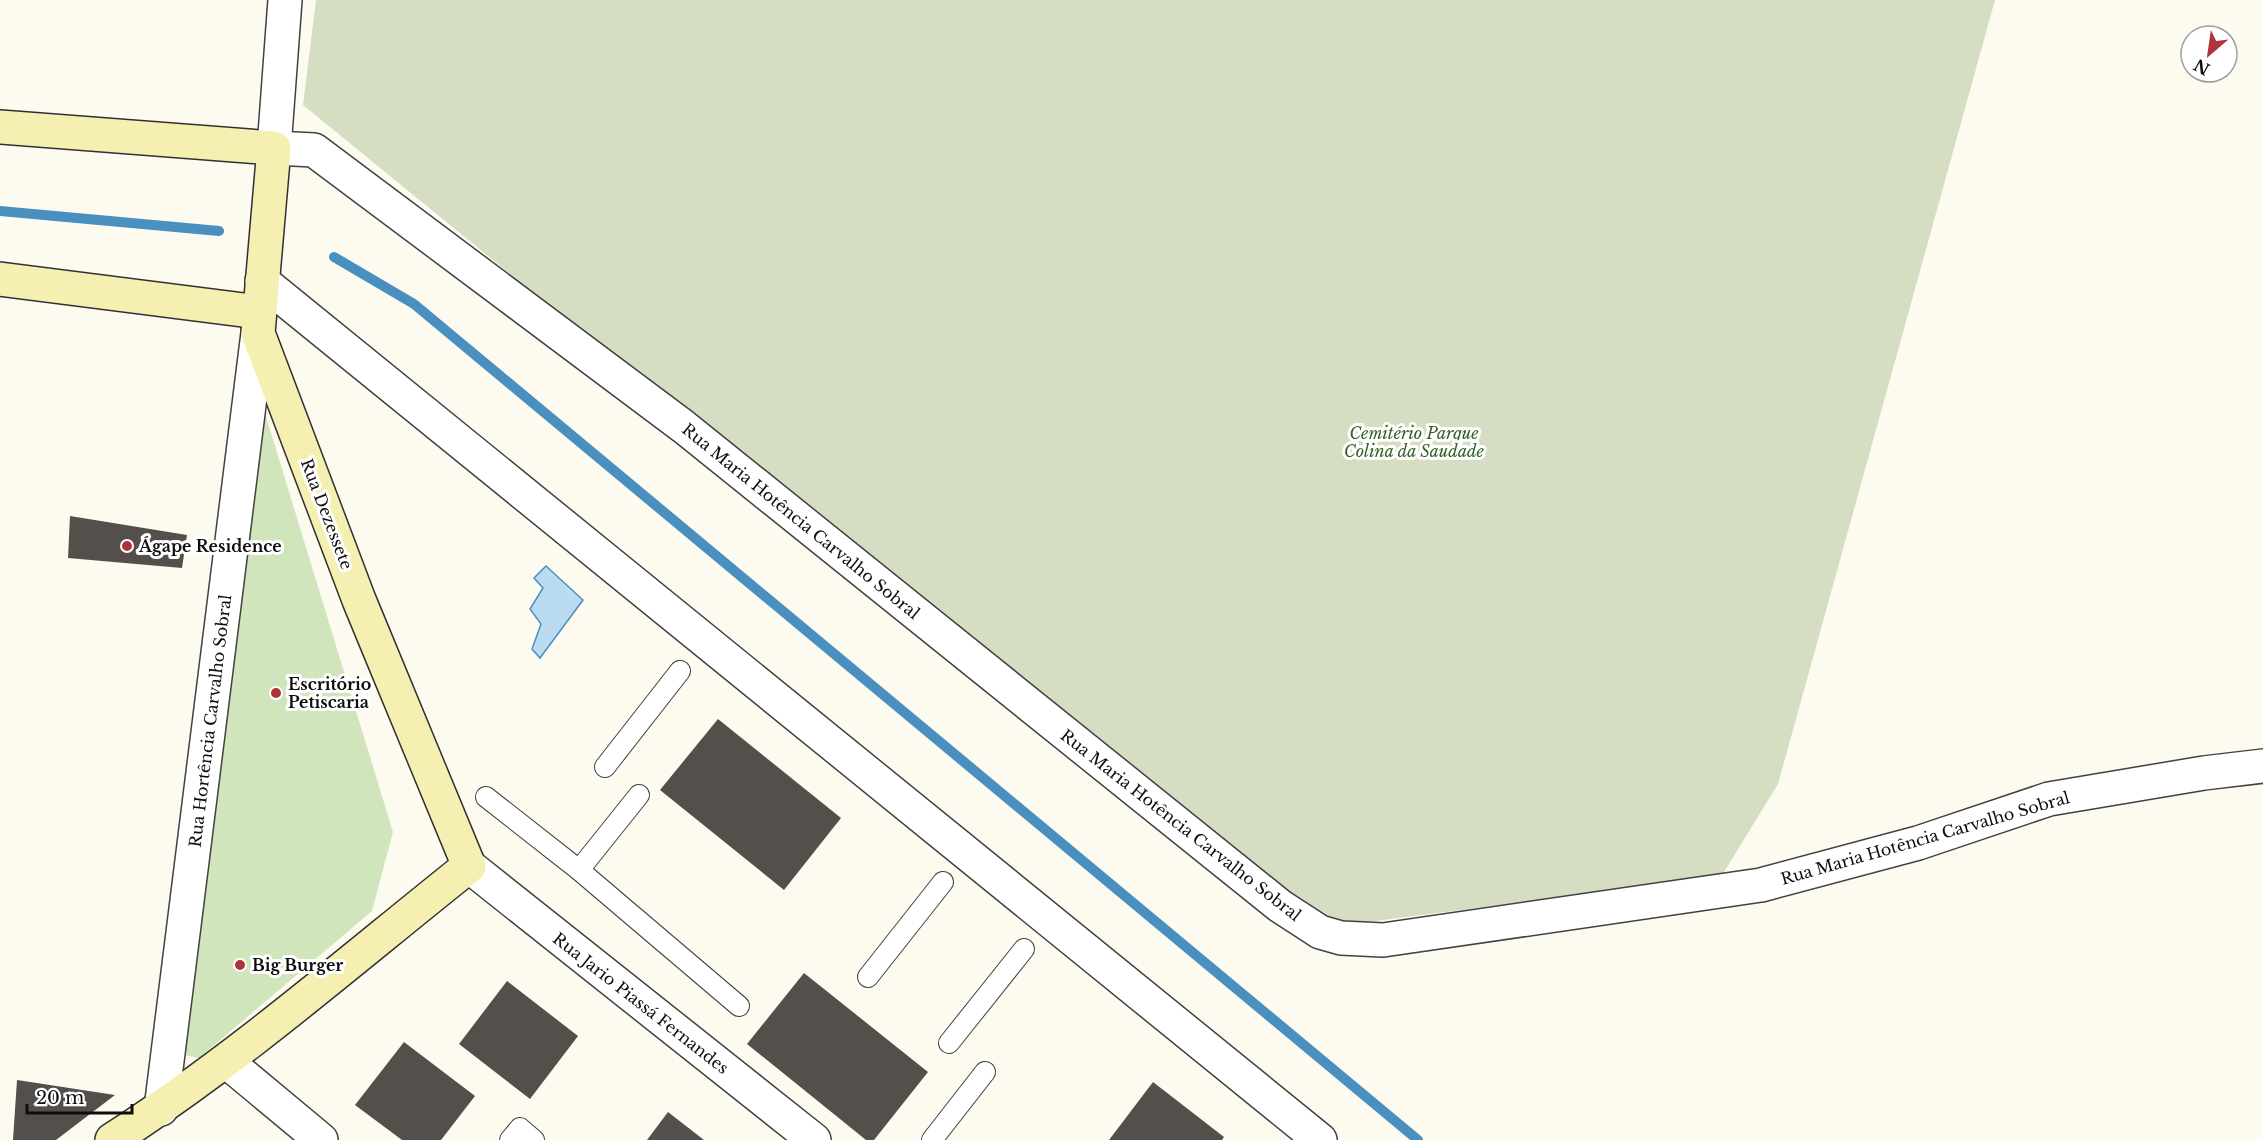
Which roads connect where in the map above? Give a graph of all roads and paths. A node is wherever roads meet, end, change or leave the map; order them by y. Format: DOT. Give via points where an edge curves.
graph roads {
  1 [pos="285,0"];
  2 [pos="0,127"];
  3 [pos="274,148"];
  4 [pos="0,279"];
  5 [pos="262,280"];
  6 [pos="259,323"];
  7 [pos="680,671"];
  8 [pos="2263,766"];
  9 [pos="605,767"];
  10 [pos="639,795"];
  11 [pos="486,797"];
  12 [pos="469,866"];
  13 [pos="579,870"];
  14 [pos="943,882"];
  15 [pos="1024,949"];
  16 [pos="868,977"];
  17 [pos="739,1006"];
  18 [pos="950,1043"];
  19 [pos="226,1060"];
  20 [pos="985,1072"];
  21 [pos="161,1109"];
  22 [pos="112,1140"];
  23 [pos="321,1140"];
  24 [pos="510,1140"];
  25 [pos="534,1140"];
  26 [pos="814,1140"];
  27 [pos="932,1140"];
  28 [pos="1320,1140"];
  1 -- 3 [label="street"];
  2 -- 3 [label="street"];
  3 -- 5 [label="street, Rua Dezessete"];
  3 -- 8 [label="street, Rua Maria Hotência Carvalho Sobral" via="314,150 674,420 1280,906 1320,932 1341,938 1383,940 1761,885 1918,843 2049,799"];
  4 -- 6 [label="street"];
  5 -- 6 [label="street, Rua Dezessete"];
  5 -- 28 [label="street"];
  6 -- 12 [label="street, Rua Dezessete" via="372,633"];
  6 -- 21 [label="street, Rua Hortência Carvalho Sobral"];
  7 -- 9 [label="lane"];
  10 -- 13 [label="lane"];
  11 -- 13 [label="lane"];
  12 -- 19 [label="street"];
  12 -- 26 [label="street, Rua Jario Piassá Fernandes"];
  13 -- 17 [label="lane"];
  14 -- 16 [label="lane"];
  15 -- 18 [label="lane"];
  19 -- 21 [label="street"];
  19 -- 23 [label="street"];
  20 -- 27 [label="lane"];
  21 -- 22 [label="street"];
  24 -- 25 [label="lane" via="520,1128"];
}
